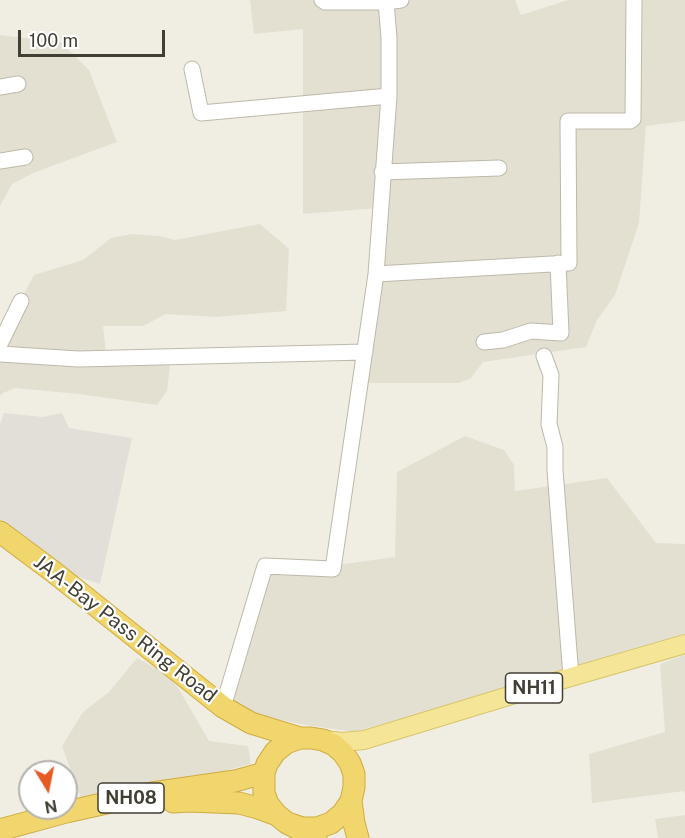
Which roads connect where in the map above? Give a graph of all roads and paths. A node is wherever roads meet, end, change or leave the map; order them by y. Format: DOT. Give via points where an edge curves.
graph roads {
  1 [pos="322,0"];
  2 [pos="634,0"];
  3 [pos="393,1"];
  4 [pos="192,69"];
  5 [pos="18,84"];
  6 [pos="0,87"];
  7 [pos="389,96"];
  8 [pos="25,157"];
  9 [pos="0,161"];
  10 [pos="498,168"];
  11 [pos="382,172"];
  12 [pos="558,263"];
  13 [pos="376,274"];
  14 [pos="21,301"];
  15 [pos="484,342"];
  16 [pos="0,344"];
  17 [pos="365,352"];
  18 [pos="0,354"];
  19 [pos="543,356"];
  20 [pos="0,532"];
  21 [pos="685,644"];
  22 [pos="571,676"];
  23 [pos="223,707"];
  24 [pos="251,723"];
  25 [pos="384,734"];
  26 [pos="300,738"];
  27 [pos="323,740"];
  28 [pos="266,768"];
  29 [pos="354,774"];
  30 [pos="351,801"];
  31 [pos="78,815"];
  32 [pos="78,816"];
  33 [pos="282,819"];
  34 [pos="56,820"];
  35 [pos="62,820"];
  36 [pos="0,830"];
  37 [pos="18,838"];
  38 [pos="316,838"];
  39 [pos="358,838"];
  1 -- 3 [label="street"];
  2 -- 12 [label="street" via="634,116 630,121 568,121 570,261"];
  3 -- 7 [label="street"];
  4 -- 7 [label="street" via="201,113"];
  5 -- 6 [label="street"];
  7 -- 11 [label="street"];
  8 -- 9 [label="street"];
  10 -- 11 [label="street"];
  11 -- 13 [label="street"];
  12 -- 13 [label="street"];
  12 -- 15 [label="street" via="561,333 531,330"];
  13 -- 17 [label="street"];
  14 -- 16 [label="street"];
  17 -- 18 [label="street" via="78,358"];
  17 -- 23 [label="street" via="333,569 265,566"];
  19 -- 22 [label="street" via="551,375 549,424 555,447"];
  20 -- 23 [label="highway, JAA-Bay Pass Ring Road"];
  21 -- 22 [label="main road, NH11"];
  22 -- 25 [label="main road, NH11"];
  23 -- 24 [label="highway, JAA-Bay Pass Ring Road"];
  24 -- 26 [label="highway, JAA-Bay Pass Ring Road"];
  24 -- 28 [label="highway"];
  25 -- 27 [label="main road, NH11" via="364,740"];
  25 -- 29 [label="main road, NH11" via="359,759"];
  26 -- 27 [label="highway"];
  26 -- 28 [label="highway" via="275,752"];
  27 -- 29 [label="highway" via="343,753"];
  28 -- 31 [label="highway, NH08" via="235,781 152,793"];
  28 -- 33 [label="highway" via="264,793"];
  29 -- 30 [label="highway"];
  30 -- 33 [label="highway, NH08" via="331,823 317,828 302,828"];
  30 -- 39 [label="highway"];
  32 -- 33 [label="highway, NH08" via="189,801 239,803"];
  33 -- 38 [label="highway, NH08"];
  34 -- 36 [label="highway, NH08"];
  35 -- 37 [label="highway, NH08"];
}
